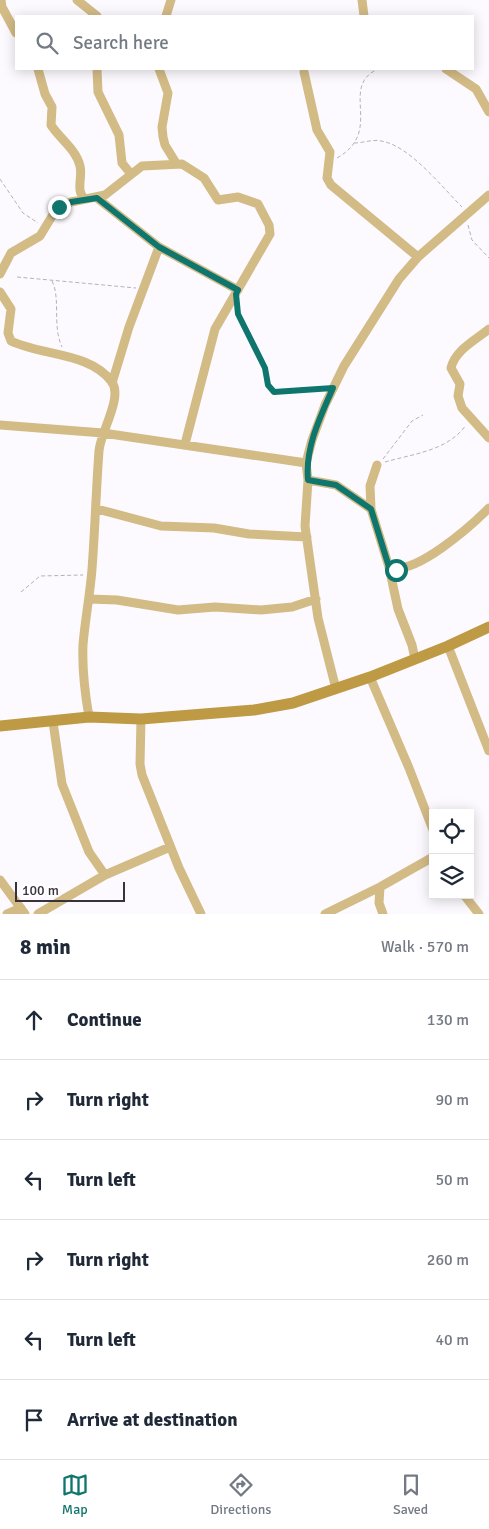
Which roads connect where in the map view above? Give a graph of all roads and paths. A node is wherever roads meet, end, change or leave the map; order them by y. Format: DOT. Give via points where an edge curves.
graph roads {
  1 [pos="1,0"];
  2 [pos="77,0"];
  3 [pos="171,0"];
  4 [pos="362,0"];
  5 [pos="87,12"];
  6 [pos="166,15"];
  7 [pos="364,15"];
  8 [pos="15,31"];
  9 [pos="38,70"];
  10 [pos="97,70"];
  11 [pos="159,70"];
  12 [pos="376,70"];
  13 [pos="448,70"];
  14 [pos="304,72"];
  15 [pos="489,112"];
  16 [pos="354,143"];
  17 [pos="330,162"];
  18 [pos="176,163"];
  19 [pos="131,174"];
  20 [pos="0,179"];
  21 [pos="489,195"];
  22 [pos="97,198"];
  23 [pos="85,199"];
  24 [pos="467,214"];
  25 [pos="46,226"];
  26 [pos="159,247"];
  27 [pos="418,257"];
  28 [pos="489,258"];
  29 [pos="0,274"];
  30 [pos="17,277"];
  31 [pos="52,280"];
  32 [pos="144,289"];
  33 [pos="0,292"];
  34 [pos="237,292"];
  35 [pos="489,329"];
  36 [pos="5,340"];
  37 [pos="66,357"];
  38 [pos="112,383"];
  39 [pos="333,388"];
  40 [pos="423,415"];
  41 [pos="467,415"];
  42 [pos="0,425"];
  43 [pos="103,433"];
  44 [pos="489,438"];
  45 [pos="185,444"];
  46 [pos="306,462"];
  47 [pos="377,465"];
  48 [pos="308,480"];
  49 [pos="489,508"];
  50 [pos="97,509"];
  51 [pos="371,509"];
  52 [pos="306,537"];
  53 [pos="389,567"];
  54 [pos="92,575"];
  55 [pos="21,592"];
  56 [pos="90,599"];
  57 [pos="316,599"];
  58 [pos="489,627"];
  59 [pos="448,646"];
  60 [pos="415,659"];
  61 [pos="370,677"];
  62 [pos="336,689"];
  63 [pos="89,717"];
  64 [pos="140,719"];
  65 [pos="53,722"];
  66 [pos="0,726"];
  67 [pos="489,751"];
  68 [pos="429,820"];
  69 [pos="170,847"];
  70 [pos="429,859"];
  71 [pos="105,876"];
  72 [pos="0,880"];
  73 [pos="380,887"];
  74 [pos="467,899"];
  75 [pos="23,911"];
  76 [pos="7,914"];
  77 [pos="38,914"];
  78 [pos="200,914"];
  79 [pos="325,914"];
  80 [pos="383,914"];
  81 [pos="479,914"];
  1 -- 8 [label="street"];
  2 -- 5 [label="street"];
  3 -- 6 [label="street"];
  4 -- 7 [label="street"];
  9 -- 23 [label="street" via="52,107 51,125 80,163 80,191"];
  10 -- 19 [label="street" via="98,92 119,135 120,160"];
  11 -- 18 [label="street" via="168,93 163,137"];
  12 -- 16 [label="path" via="361,83 363,118"];
  13 -- 15 [label="street" via="476,89"];
  14 -- 17 [label="street" via="317,130 329,148"];
  16 -- 17 [label="path" via="347,152"];
  16 -- 24 [label="path" via="380,140 408,153"];
  17 -- 27 [label="street" via="327,178 334,189"];
  18 -- 19 [label="street" via="142,166"];
  18 -- 34 [label="street" via="204,178 218,200 238,197 253,201 267,222 270,229 268,238"];
  19 -- 22 [label="street" via="111,192"];
  20 -- 25 [label="path" via="23,212"];
  21 -- 24 [label="street"];
  22 -- 23 [label="street"];
  22 -- 26 [label="street"];
  23 -- 25 [label="street" via="57,208"];
  24 -- 27 [label="street"];
  24 -- 28 [label="path" via="472,240"];
  25 -- 29 [label="street" via="40,236 11,253"];
  26 -- 32 [label="street"];
  26 -- 34 [label="street"];
  27 -- 39 [label="street" via="391,290"];
  30 -- 31 [label="path"];
  31 -- 32 [label="path"];
  31 -- 37 [label="path" via="57,292 58,333"];
  32 -- 38 [label="street" via="128,327"];
  33 -- 36 [label="street" via="11,309"];
  34 -- 39 [label="path" via="238,314 265,368 270,388 277,393"];
  34 -- 45 [label="street" via="215,328"];
  35 -- 41 [label="street" via="470,343 451,366 460,384 458,398"];
  36 -- 37 [label="street"];
  37 -- 38 [label="street" via="81,360"];
  38 -- 43 [label="street" via="114,400"];
  39 -- 46 [label="street"];
  40 -- 47 [label="path" via="412,421"];
  41 -- 44 [label="street"];
  41 -- 47 [label="path" via="468,422 457,435 428,452"];
  42 -- 43 [label="street"];
  43 -- 45 [label="street"];
  43 -- 50 [label="street"];
  45 -- 46 [label="street"];
  46 -- 48 [label="street"];
  47 -- 51 [label="street" via="370,486"];
  48 -- 51 [label="street" via="336,485"];
  48 -- 52 [label="street"];
  49 -- 53 [label="street" via="466,530 415,564 402,570"];
  50 -- 52 [label="street" via="161,526"];
  50 -- 54 [label="street"];
  51 -- 53 [label="street"];
  52 -- 57 [label="street"];
  53 -- 60 [label="street" via="398,609"];
  54 -- 55 [label="path" via="40,576"];
  54 -- 56 [label="street"];
  56 -- 57 [label="street" via="178,610 215,607 260,610 292,607"];
  56 -- 63 [label="street" via="83,646"];
  57 -- 62 [label="street"];
  58 -- 59 [label="main road"];
  59 -- 60 [label="main road"];
  59 -- 67 [label="street"];
  60 -- 61 [label="main road"];
  61 -- 62 [label="main road"];
  61 -- 68 [label="street"];
  62 -- 64 [label="main road" via="293,703 254,710"];
  63 -- 64 [label="main road"];
  63 -- 65 [label="main road"];
  64 -- 69 [label="street" via="142,775"];
  65 -- 66 [label="main road"];
  65 -- 71 [label="street" via="62,784 89,852"];
  69 -- 71 [label="street"];
  69 -- 78 [label="street"];
  70 -- 73 [label="street"];
  71 -- 77 [label="street"];
  72 -- 75 [label="street"];
  73 -- 79 [label="street"];
  73 -- 80 [label="street" via="379,903"];
  74 -- 81 [label="street"];
  75 -- 76 [label="street"];
}
